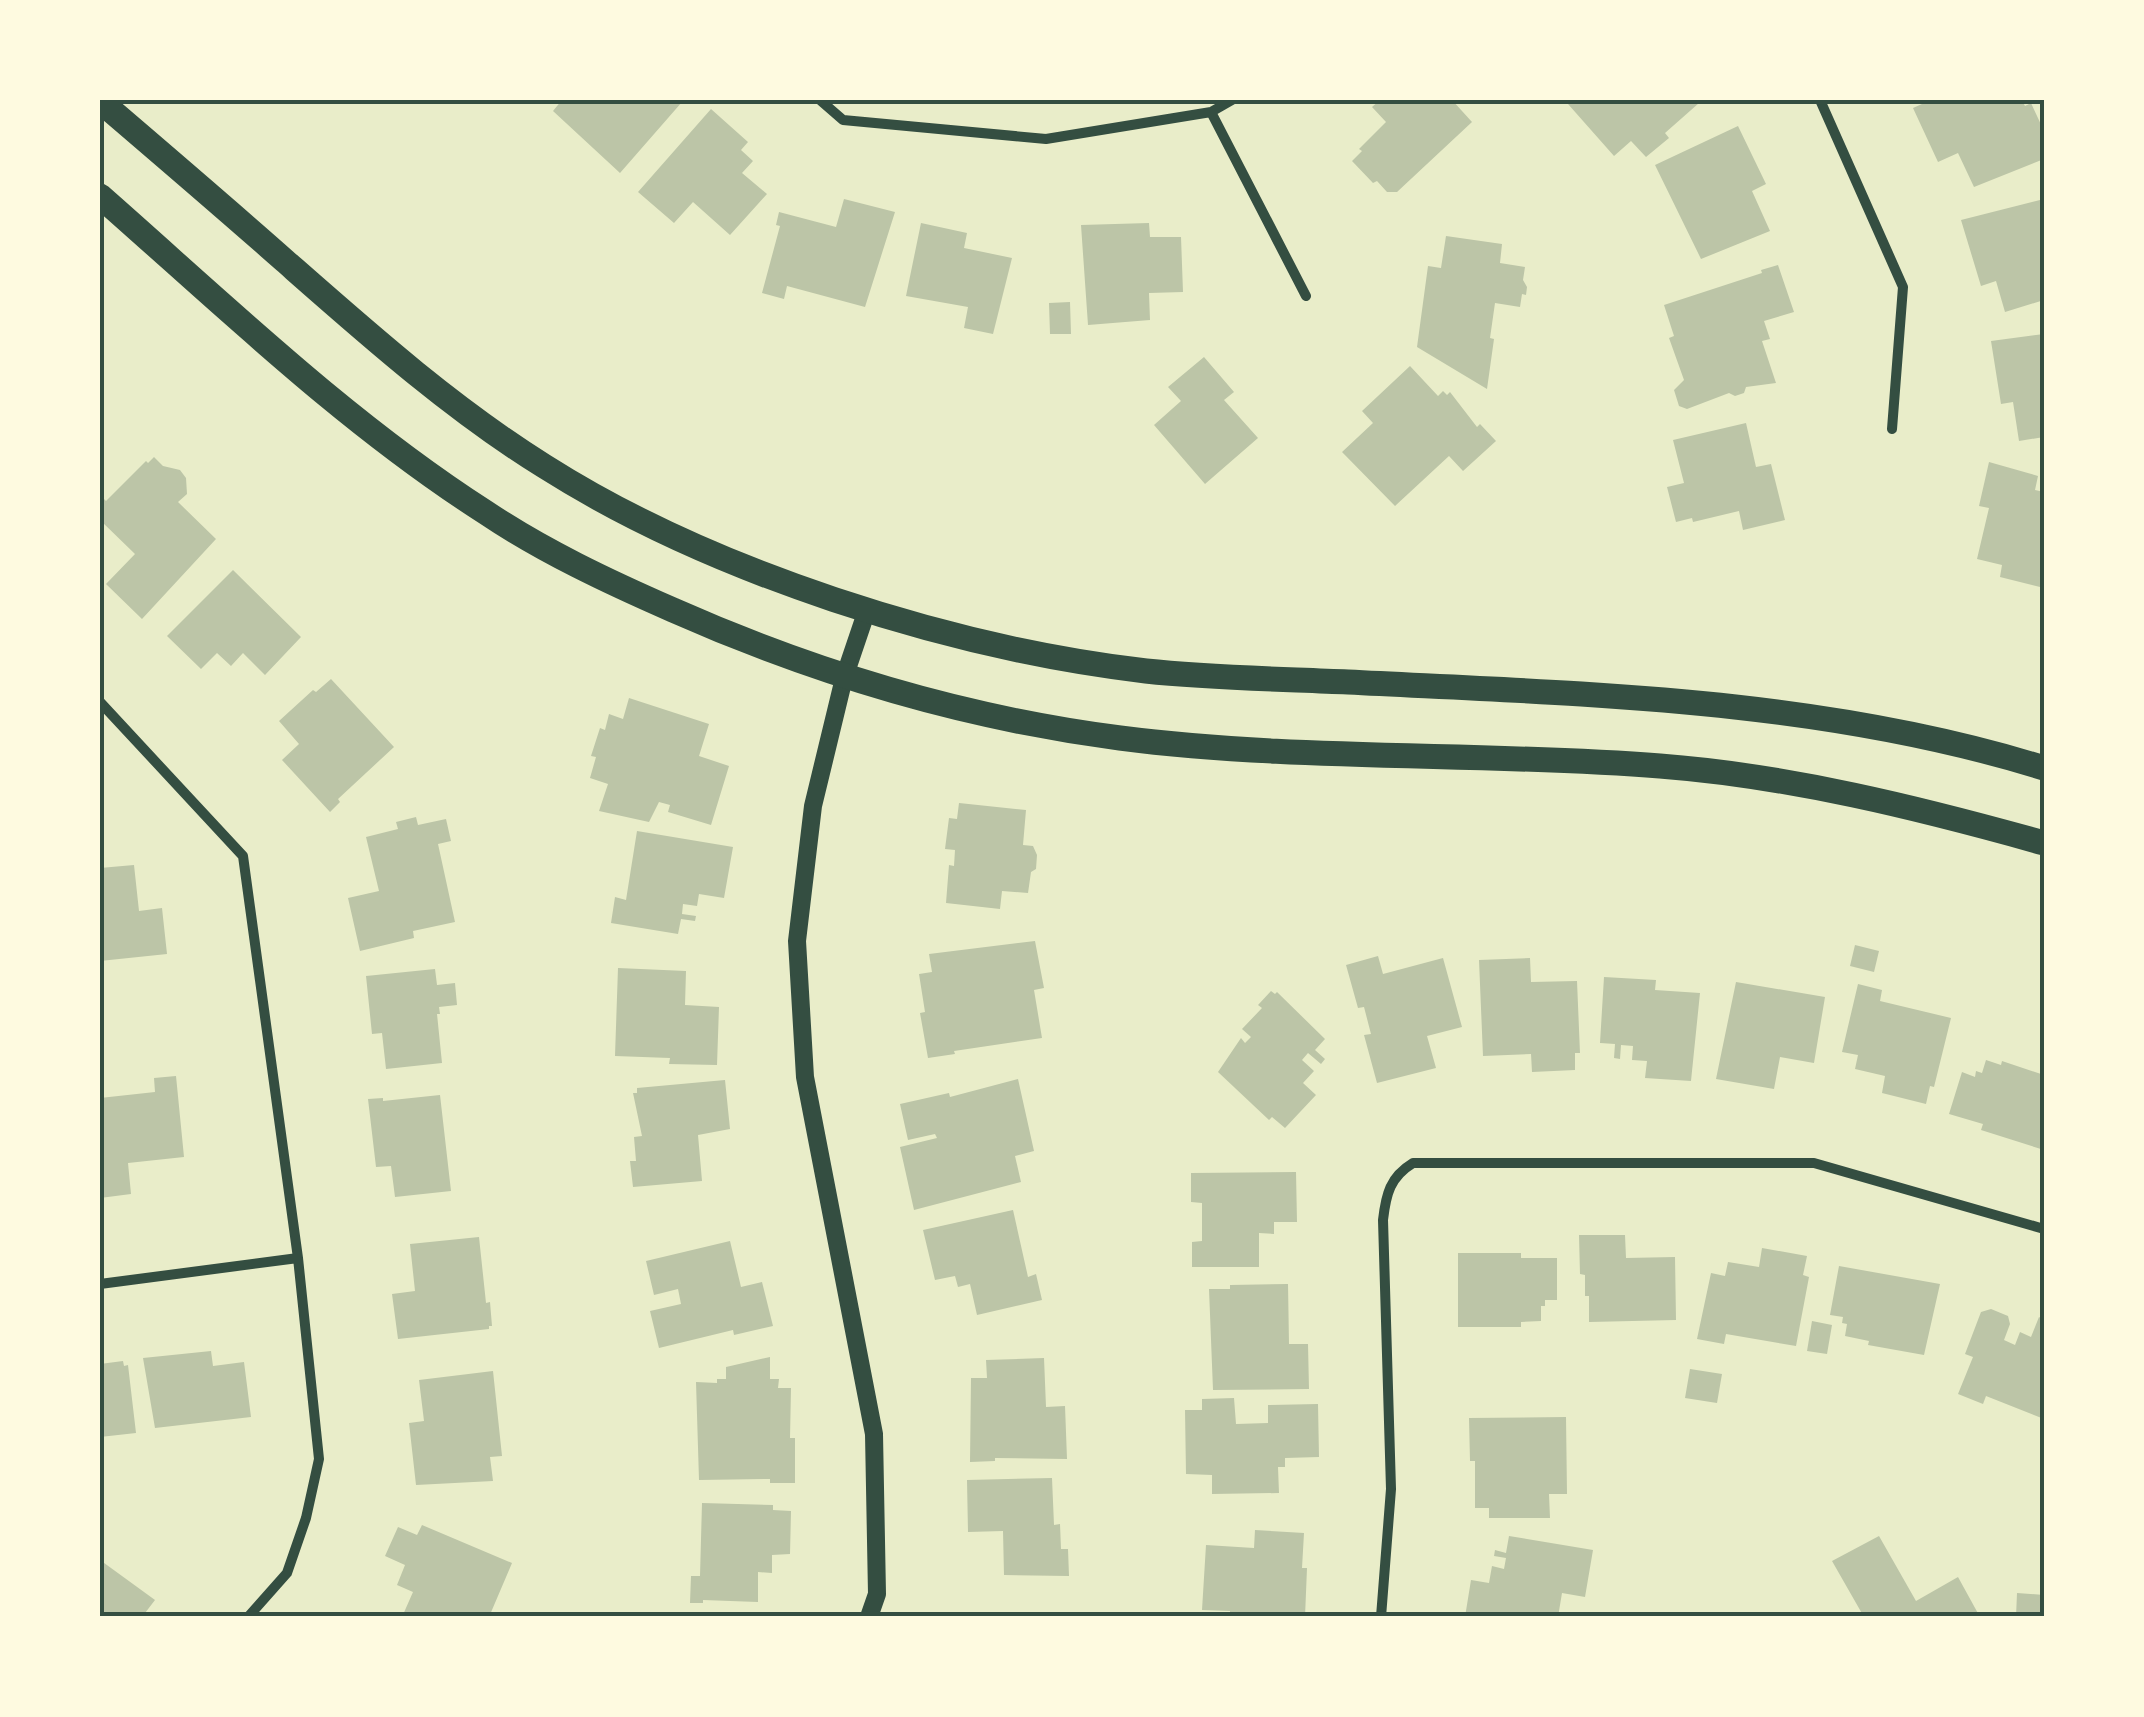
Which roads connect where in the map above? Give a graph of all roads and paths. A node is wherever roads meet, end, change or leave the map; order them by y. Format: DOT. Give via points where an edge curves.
graph roads {
  1 [pos="820,100"];
  2 [pos="1232,100"];
  3 [pos="1820,100"];
  4 [pos="100,101"];
  5 [pos="1211,112"];
  6 [pos="100,196"];
  7 [pos="1306,296"];
  8 [pos="1892,430"];
  9 [pos="867,610"];
  10 [pos="844,678"];
  11 [pos="100,702"];
  12 [pos="2044,768"];
  13 [pos="2044,843"];
  14 [pos="2044,1229"];
  15 [pos="298,1258"];
  16 [pos="100,1284"];
  17 [pos="248,1617"];
  18 [pos="869,1617"];
  19 [pos="1381,1617"];
  1 -- 5 [label="street" via="842,120 1046,139"];
  2 -- 5 [label="street"];
  3 -- 8 [label="street" via="1903,287"];
  4 -- 9 [label="main road" via="368,335 545,467 651,524"];
  5 -- 7 [label="street"];
  6 -- 10 [label="main road" via="300,373 486,513 609,582"];
  9 -- 10 [label="street"];
  9 -- 12 [label="main road" via="1003,646 1144,671 1696,701 1979,748"];
  10 -- 13 [label="main road" via="1002,718 1120,738 1664,766 1938,813"];
  10 -- 18 [label="street" via="813,806 797,941 805,1077 874,1434 877,1594"];
  11 -- 15 [label="street" via="243,856"];
  14 -- 19 [label="street" via="1814,1163 1431,1161 1395,1173 1383,1220 1391,1488"];
  15 -- 16 [label="street"];
  15 -- 17 [label="street" via="319,1459 287,1572"];
}
